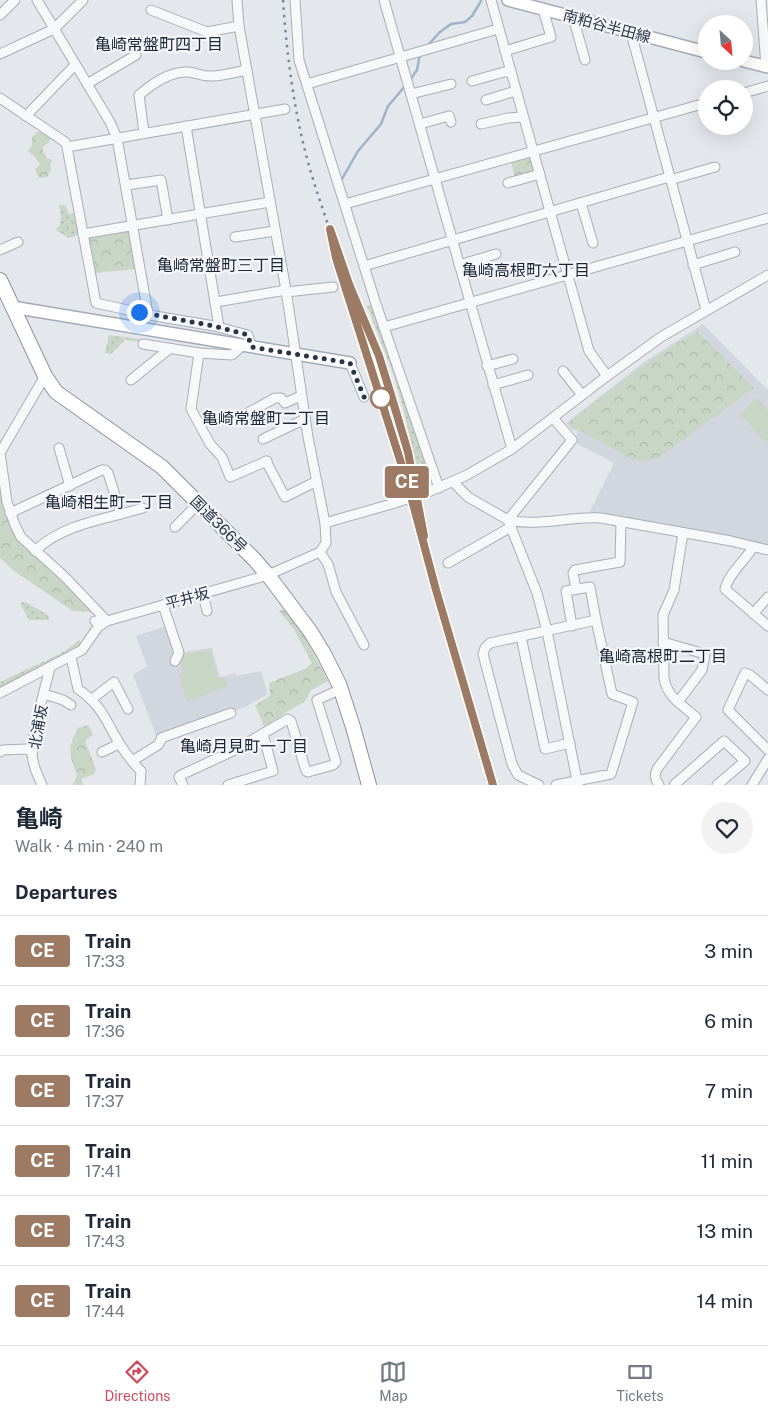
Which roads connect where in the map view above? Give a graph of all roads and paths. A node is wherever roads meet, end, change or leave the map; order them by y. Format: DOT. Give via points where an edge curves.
graph roads {
  1 [pos="15,0"];
  2 [pos="37,0"];
  3 [pos="83,0"];
  4 [pos="237,0"];
  5 [pos="295,0"];
  6 [pos="384,0"];
  7 [pos="491,0"];
  8 [pos="508,0"];
  9 [pos="761,0"];
  10 [pos="151,10"];
  11 [pos="543,10"];
  12 [pos="1,12"];
  13 [pos="574,17"];
  14 [pos="765,21"];
  15 [pos="240,26"];
  16 [pos="54,28"];
  17 [pos="498,29"];
  18 [pos="631,33"];
  19 [pos="698,50"];
  20 [pos="504,51"];
  21 [pos="0,54"];
  22 [pos="136,55"];
  23 [pos="400,56"];
  24 [pos="585,60"];
  25 [pos="753,63"];
  26 [pos="75,65"];
  27 [pos="767,67"];
  28 [pos="247,70"];
  29 [pos="511,72"];
  30 [pos="472,80"];
  31 [pos="87,84"];
  32 [pos="307,84"];
  33 [pos="451,84"];
  34 [pos="768,86"];
  35 [pos="753,90"];
  36 [pos="516,91"];
  37 [pos="411,94"];
  38 [pos="0,98"];
  39 [pos="486,100"];
  40 [pos="698,105"];
  41 [pos="285,109"];
  42 [pos="256,114"];
  43 [pos="26,116"];
  44 [pos="523,117"];
  45 [pos="653,117"];
  46 [pos="451,122"];
  47 [pos="420,124"];
  48 [pos="481,124"];
  49 [pos="186,126"];
  50 [pos="144,133"];
  51 [pos="118,138"];
  52 [pos="67,146"];
  53 [pos="533,151"];
  54 [pos="715,167"];
  55 [pos="540,174"];
  56 [pos="669,178"];
  57 [pos="435,180"];
  58 [pos="508,183"];
  59 [pos="126,185"];
  60 [pos="270,202"];
  61 [pos="581,203"];
  62 [pos="344,204"];
  63 [pos="550,212"];
  64 [pos="201,215"];
  65 [pos="768,218"];
  66 [pos="168,220"];
  67 [pos="133,226"];
  68 [pos="275,231"];
  69 [pos="83,234"];
  70 [pos="235,237"];
  71 [pos="452,240"];
  72 [pos="687,241"];
  73 [pos="18,242"];
  74 [pos="593,243"];
  75 [pos="0,250"];
  76 [pos="735,252"];
  77 [pos="496,254"];
  78 [pos="459,265"];
  79 [pos="693,265"];
  80 [pos="364,266"];
  81 [pos="568,275"];
  82 [pos="768,275"];
  83 [pos="0,280"];
  84 [pos="333,287"];
  85 [pos="286,291"];
  86 [pos="216,302"];
  87 [pos="469,303"];
  88 [pos="6,306"];
  89 [pos="706,310"];
  90 [pos="148,314"];
  91 [pos="219,327"];
  92 [pos="384,327"];
  93 [pos="143,344"];
  94 [pos="246,346"];
  95 [pos="169,349"];
  96 [pos="199,353"];
  97 [pos="295,354"];
  98 [pos="514,359"];
  99 [pos="350,363"];
  100 [pos="487,366"];
  101 [pos="563,371"];
  102 [pos="528,375"];
  103 [pos="44,376"];
  104 [pos="607,376"];
  105 [pos="131,380"];
  106 [pos="493,385"];
  107 [pos="582,395"];
  108 [pos="301,396"];
  109 [pos="364,397"];
  110 [pos="553,418"];
  111 [pos="305,419"];
  112 [pos="237,420"];
  113 [pos="263,440"];
  114 [pos="59,448"];
  115 [pos="512,449"];
  116 [pos="0,453"];
  117 [pos="317,481"];
  118 [pos="453,482"];
  119 [pos="70,486"];
  120 [pos="439,488"];
  121 [pos="199,503"];
  122 [pos="143,508"];
  123 [pos="10,513"];
  124 [pos="121,514"];
  125 [pos="621,522"];
  126 [pos="325,523"];
  127 [pos="510,524"];
  128 [pos="176,527"];
  129 [pos="683,533"];
  130 [pos="753,547"];
  131 [pos="35,550"];
  132 [pos="768,550"];
  133 [pos="320,552"];
  134 [pos="448,563"];
  135 [pos="268,575"];
  136 [pos="576,589"];
  137 [pos="203,594"];
  138 [pos="768,597"];
  139 [pos="163,605"];
  140 [pos="207,611"];
  141 [pos="753,614"];
  142 [pos="95,620"];
  143 [pos="596,620"];
  144 [pos="106,621"];
  145 [pos="572,626"];
  146 [pos="768,626"];
  147 [pos="546,631"];
  148 [pos="521,637"];
  149 [pos="663,642"];
  150 [pos="364,645"];
  151 [pos="71,656"];
  152 [pos="175,661"];
  153 [pos="50,668"];
  154 [pos="341,689"];
  155 [pos="768,690"];
  156 [pos="0,693"];
  157 [pos="44,694"];
  158 [pos="92,699"];
  159 [pos="678,702"];
  160 [pos="71,705"];
  161 [pos="128,709"];
  162 [pos="231,713"];
  163 [pos="262,734"];
  164 [pos="119,744"];
  165 [pos="570,744"];
  166 [pos="768,750"];
  167 [pos="0,752"];
  168 [pos="32,752"];
  169 [pos="102,752"];
  170 [pos="768,759"];
  171 [pos="132,761"];
  172 [pos="578,783"];
  173 [pos="42,785"];
  174 [pos="140,785"];
  175 [pos="183,785"];
  176 [pos="228,785"];
  177 [pos="369,785"];
  178 [pos="539,785"];
  179 [pos="556,785"];
  180 [pos="659,785"];
  181 [pos="674,785"];
  182 [pos="717,785"];
  183 [pos="752,785"];
  1 -- 12 [label="street"];
  2 -- 16 [label="street"];
  3 -- 16 [label="street"];
  4 -- 15 [label="street"];
  5 -- 32 [label="street" via="298,55"];
  6 -- 23 [label="street"];
  7 -- 17 [label="street"];
  8 -- 11 [label="main road, 南粕谷半田線"];
  9 -- 14 [label="street"];
  10 -- 15 [label="street" via="207,32"];
  11 -- 13 [label="main road, 南粕谷半田線"];
  11 -- 20 [label="street" via="551,37"];
  13 -- 18 [label="main road, 南粕谷半田線"];
  13 -- 24 [label="street"];
  14 -- 27 [label="street"];
  15 -- 28 [label="street"];
  16 -- 21 [label="street"];
  16 -- 26 [label="street"];
  17 -- 20 [label="street"];
  17 -- 23 [label="street"];
  18 -- 19 [label="main road, 南粕谷半田線"];
  18 -- 45 [label="street"];
  20 -- 29 [label="street"];
  22 -- 31 [label="street"];
  23 -- 32 [label="street"];
  23 -- 37 [label="street"];
  25 -- 27 [label="main road"];
  26 -- 31 [label="street"];
  26 -- 43 [label="street"];
  28 -- 42 [label="street"];
  28 -- 50 [label="street" via="211,76 180,73 155,83 139,95"];
  29 -- 30 [label="street"];
  29 -- 36 [label="street"];
  31 -- 51 [label="street"];
  32 -- 62 [label="street"];
  33 -- 37 [label="street"];
  34 -- 35 [label="street"];
  36 -- 39 [label="street"];
  36 -- 44 [label="street"];
  37 -- 47 [label="street"];
  38 -- 43 [label="street"];
  40 -- 45 [label="street"];
  41 -- 42 [label="street"];
  42 -- 49 [label="street"];
  42 -- 60 [label="street"];
  43 -- 52 [label="street"];
  44 -- 48 [label="street"];
  44 -- 53 [label="street"];
  45 -- 53 [label="street"];
  45 -- 56 [label="street"];
  46 -- 47 [label="street" via="449,116"];
  47 -- 57 [label="street"];
  49 -- 50 [label="street"];
  49 -- 64 [label="street"];
  50 -- 51 [label="street"];
  51 -- 52 [label="street"];
  51 -- 59 [label="street"];
  52 -- 69 [label="street"];
  53 -- 55 [label="street"];
  53 -- 57 [label="street"];
  54 -- 56 [label="street"];
  55 -- 58 [label="street"];
  55 -- 63 [label="street"];
  56 -- 61 [label="street"];
  56 -- 72 [label="street"];
  57 -- 62 [label="street"];
  57 -- 71 [label="street"];
  59 -- 66 [label="street" via="161,180"];
  59 -- 67 [label="street"];
  60 -- 64 [label="street"];
  60 -- 68 [label="street"];
  61 -- 63 [label="street"];
  61 -- 74 [label="street"];
  62 -- 80 [label="street"];
  63 -- 71 [label="street"];
  63 -- 81 [label="street"];
  64 -- 66 [label="street"];
  64 -- 86 [label="street"];
  65 -- 72 [label="street"];
  66 -- 67 [label="street"];
  67 -- 69 [label="street"];
  67 -- 90 [label="street"];
  68 -- 70 [label="street"];
  68 -- 85 [label="street"];
  69 -- 90 [label="street" via="96,303"];
  71 -- 78 [label="street"];
  71 -- 80 [label="street"];
  72 -- 79 [label="street"];
  72 -- 81 [label="street"];
  73 -- 75 [label="street"];
  76 -- 79 [label="street"];
  77 -- 78 [label="street"];
  78 -- 87 [label="street"];
  79 -- 89 [label="street"];
  80 -- 92 [label="street"];
  81 -- 87 [label="street"];
  81 -- 104 [label="street" via="590,351"];
  82 -- 89 [label="street"];
  83 -- 88 [label="highway, 国道366号"];
  84 -- 85 [label="street"];
  85 -- 86 [label="street"];
  85 -- 97 [label="street"];
  86 -- 91 [label="street"];
  87 -- 92 [label="street"];
  87 -- 100 [label="street"];
  88 -- 94 [label="main road"];
  88 -- 103 [label="highway, 国道366号"];
  89 -- 104 [label="street"];
  90 -- 91 [label="street"];
  91 -- 94 [label="street" via="248,335"];
  92 -- 120 [label="street"];
  93 -- 95 [label="street"];
  94 -- 96 [label="street" via="232,355"];
  94 -- 97 [label="main road"];
  95 -- 96 [label="street"];
  95 -- 105 [label="street"];
  96 -- 117 [label="street" via="191,409 210,444 222,458 230,477 266,461 285,497"];
  97 -- 99 [label="main road"];
  97 -- 108 [label="street"];
  98 -- 100 [label="street"];
  99 -- 109 [label="street"];
  100 -- 106 [label="street"];
  101 -- 107 [label="street"];
  102 -- 106 [label="street"];
  103 -- 116 [label="street"];
  103 -- 121 [label="highway, 国道366号" via="56,392 162,467"];
  104 -- 107 [label="street"];
  106 -- 115 [label="street"];
  107 -- 110 [label="street"];
  108 -- 111 [label="street"];
  108 -- 112 [label="street" via="285,403 281,398 275,398"];
  110 -- 115 [label="street"];
  110 -- 127 [label="street" via="572,440"];
  111 -- 113 [label="street"];
  111 -- 117 [label="street"];
  114 -- 119 [label="street"];
  115 -- 118 [label="street"];
  116 -- 123 [label="street"];
  117 -- 126 [label="street"];
  118 -- 120 [label="street"];
  118 -- 127 [label="street" via="468,497"];
  119 -- 123 [label="street"];
  119 -- 124 [label="street" via="105,470"];
  120 -- 126 [label="street, bridge"];
  121 -- 128 [label="street"];
  121 -- 135 [label="highway, 国道366号"];
  122 -- 124 [label="street"];
  123 -- 131 [label="street" via="21,537"];
  124 -- 131 [label="street" via="82,525 48,540"];
  125 -- 127 [label="street" via="583,517"];
  125 -- 129 [label="street"];
  125 -- 136 [label="street" via="620,562 575,570"];
  126 -- 133 [label="street" via="326,543"];
  127 -- 134 [label="street"];
  127 -- 147 [label="street" via="537,593"];
  129 -- 130 [label="street"];
  129 -- 149 [label="street" via="674,590 663,615"];
  130 -- 132 [label="street"];
  130 -- 141 [label="street" via="727,581 725,589"];
  131 -- 144 [label="street"];
  133 -- 135 [label="street, 平井坂"];
  133 -- 150 [label="street" via="328,564 336,592"];
  135 -- 137 [label="street, 平井坂"];
  135 -- 154 [label="highway, 国道366号" via="310,631"];
  136 -- 143 [label="street" via="590,587"];
  136 -- 145 [label="street" via="566,591"];
  137 -- 139 [label="street, 平井坂"];
  137 -- 140 [label="street"];
  138 -- 141 [label="street"];
  139 -- 144 [label="street, 平井坂"];
  139 -- 152 [label="street" via="179,653"];
  141 -- 146 [label="street"];
  142 -- 144 [label="street"];
  143 -- 145 [label="street"];
  143 -- 172 [label="street" via="612,694 633,702 610,774"];
  144 -- 151 [label="street" via="82,650"];
  145 -- 147 [label="street"];
  147 -- 148 [label="street"];
  147 -- 165 [label="street"];
  148 -- 165 [label="street" via="545,749"];
  148 -- 178 [label="street" via="490,643 482,654 512,764 518,775"];
  149 -- 159 [label="street" via="665,687"];
  149 -- 159 [label="street" via="705,654 702,670"];
  151 -- 153 [label="street"];
  151 -- 158 [label="street" via="78,688"];
  153 -- 156 [label="street"];
  153 -- 157 [label="street, 北浦坂"];
  154 -- 163 [label="street" via="317,700 336,762 333,765 306,771 288,719"];
  154 -- 177 [label="highway, 国道366号"];
  155 -- 166 [label="street" via="745,673 728,710"];
  157 -- 160 [label="street"];
  157 -- 168 [label="street, 北浦坂"];
  158 -- 161 [label="street" via="114,682"];
  158 -- 164 [label="street"];
  159 -- 180 [label="street" via="696,717 657,769 655,780"];
  162 -- 171 [label="street" via="161,738 158,745"];
  163 -- 175 [label="street" via="181,775"];
  163 -- 176 [label="street" via="273,771"];
  164 -- 169 [label="street"];
  164 -- 171 [label="street"];
  165 -- 172 [label="street"];
  167 -- 168 [label="street" via="26,748"];
  168 -- 173 [label="street, 北浦坂"];
  170 -- 183 [label="street"];
  171 -- 174 [label="street" via="141,771"];
  172 -- 179 [label="street"];
  181 -- 182 [label="street" via="724,741 745,762"];
}
